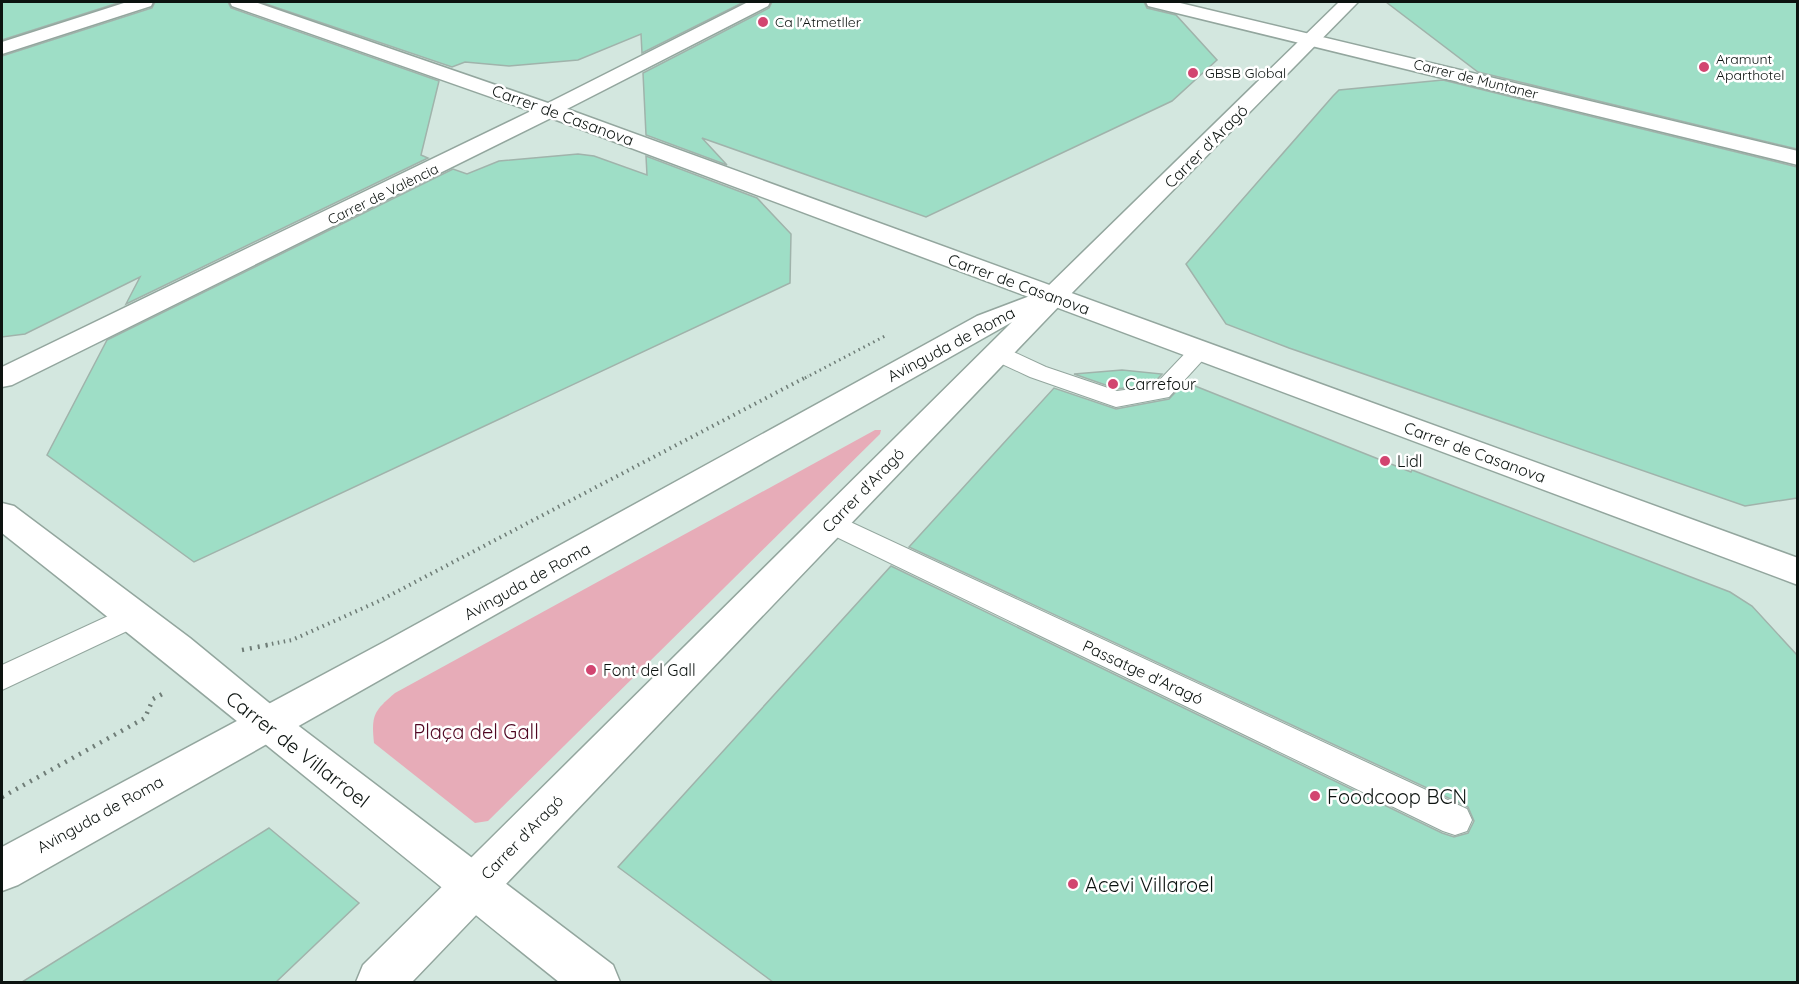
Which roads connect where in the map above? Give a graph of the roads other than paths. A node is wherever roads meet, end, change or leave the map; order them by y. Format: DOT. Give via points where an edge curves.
graph roads {
  1 [pos="144,2"];
  2 [pos="239,2"];
  3 [pos="761,2"];
  4 [pos="1155,2"];
  5 [pos="1349,2"];
  6 [pos="1312,39"];
  7 [pos="2,48"];
  8 [pos="551,111"];
  9 [pos="1797,158"];
  10 [pos="1053,296"];
  11 [pos="1201,350"];
  12 [pos="997,353"];
  13 [pos="2,378"];
  14 [pos="2,514"];
  15 [pos="831,523"];
  16 [pos="1797,572"];
  17 [pos="132,616"];
  18 [pos="2,678"];
  19 [pos="265,723"];
  20 [pos="1455,820"];
  21 [pos="2,870"];
  22 [pos="474,886"];
  23 [pos="380,982"];
  24 [pos="596,982"];
  1 -- 7 [label="street"];
  2 -- 8 [label="street, Carrer de Casanova"];
  3 -- 8 [label="street, Carrer de València"];
  4 -- 6 [label="street, Carrer de Muntaner"];
  5 -- 6 [label="street, Carrer d'Aragó"];
  6 -- 9 [label="street, Carrer de Muntaner"];
  6 -- 10 [label="street, Carrer d'Aragó"];
  8 -- 10 [label="street, Carrer de Casanova"];
  8 -- 13 [label="street, Carrer de València"];
  10 -- 11 [label="street, Carrer de Casanova"];
  10 -- 12 [label="street, Carrer d'Aragó"];
  10 -- 19 [label="street, Avinguda de Roma" via="987,322 398,653"];
  11 -- 12 [label="lane" via="1161,392 1116,399"];
  11 -- 16 [label="street, Carrer de Casanova"];
  12 -- 15 [label="street, Carrer d'Aragó"];
  14 -- 17 [label="street, Carrer de Villarroel"];
  15 -- 20 [label="lane, Passatge d'Aragó"];
  15 -- 22 [label="street, Carrer d'Aragó"];
  17 -- 18 [label="lane"];
  17 -- 19 [label="street, Carrer de Villarroel" via="177,648"];
  19 -- 21 [label="street, Avinguda de Roma"];
  19 -- 22 [label="street, Carrer de Villarroel"];
  22 -- 23 [label="street, Carrer d'Aragó"];
  22 -- 24 [label="street, Carrer de Villarroel"];
}
